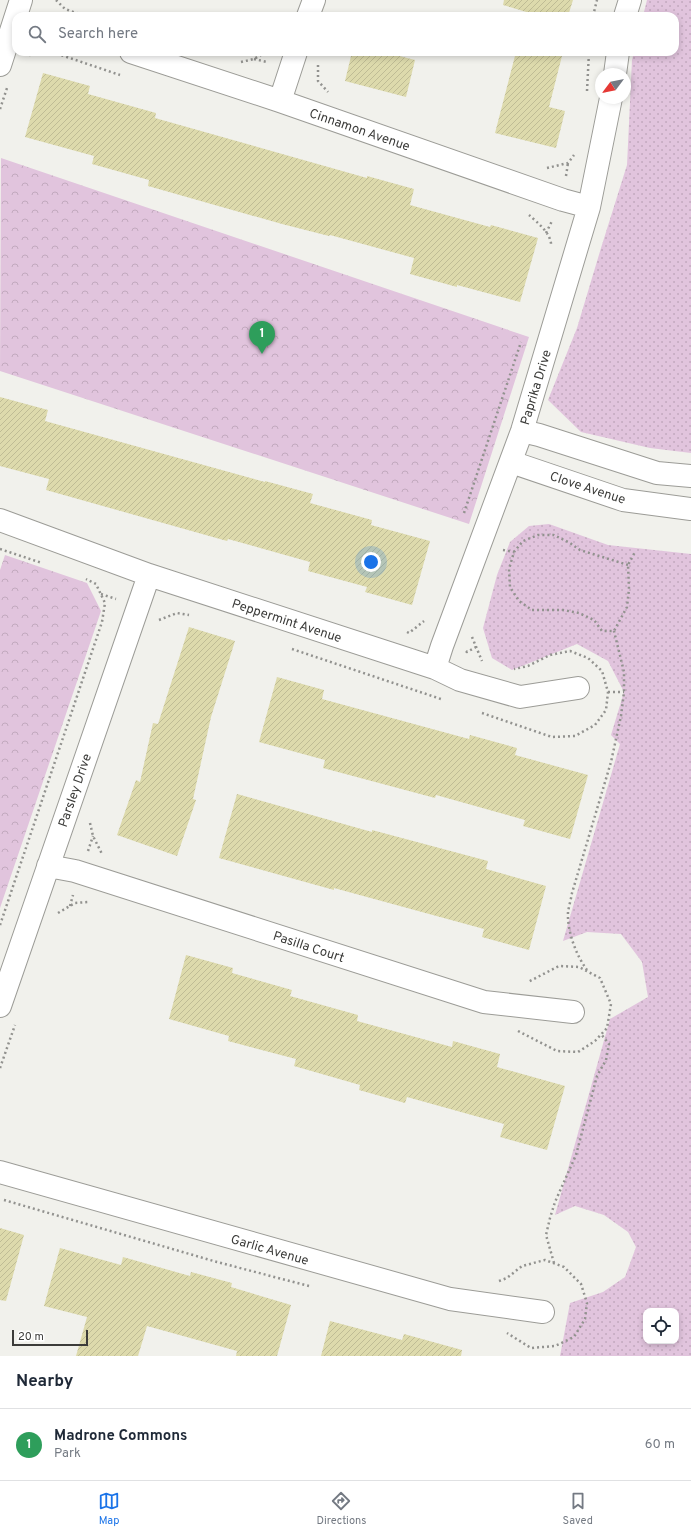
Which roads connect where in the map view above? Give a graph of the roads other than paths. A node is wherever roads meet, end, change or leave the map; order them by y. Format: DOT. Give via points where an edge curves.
graph roads {
  1 [pos="314,0"];
  2 [pos="630,0"];
  3 [pos="310,12"];
  4 [pos="626,12"];
  5 [pos="12,33"];
  6 [pos="143,56"];
  7 [pos="295,56"];
  8 [pos="617,56"];
  9 [pos="0,65"];
  10 [pos="616,68"];
  11 [pos="280,101"];
  12 [pos="610,104"];
  13 [pos="590,208"];
  14 [pos="522,432"];
  15 [pos="511,462"];
  16 [pos="691,476"];
  17 [pos="691,509"];
  18 [pos="0,520"];
  19 [pos="149,575"];
  20 [pos="435,668"];
  21 [pos="578,688"];
  22 [pos="48,866"];
  23 [pos="0,1006"];
  24 [pos="573,1012"];
  25 [pos="0,1172"];
  26 [pos="543,1312"];
  1 -- 3 [label="street"];
  2 -- 4 [label="street"];
  5 -- 9 [label="street"];
  6 -- 11 [label="street, Cinnamon Avenue"];
  7 -- 11 [label="street"];
  8 -- 10 [label="street"];
  11 -- 13 [label="street, Cinnamon Avenue"];
  12 -- 13 [label="street, Paprika Drive"];
  13 -- 14 [label="street, Paprika Drive"];
  14 -- 15 [label="street, Paprika Drive"];
  14 -- 16 [label="street" via="539,435 657,473"];
  15 -- 17 [label="street, Clove Avenue" via="623,500"];
  15 -- 20 [label="street, Paprika Drive"];
  18 -- 19 [label="street, Peppermint Avenue"];
  19 -- 20 [label="street, Peppermint Avenue"];
  19 -- 22 [label="street, Parsley Drive"];
  20 -- 21 [label="street, Peppermint Avenue" via="460,680 520,697"];
  22 -- 23 [label="street, Parsley Drive"];
  22 -- 24 [label="street, Pasilla Court" via="75,871 484,1002"];
  25 -- 26 [label="street, Garlic Avenue" via="450,1299"];
}
